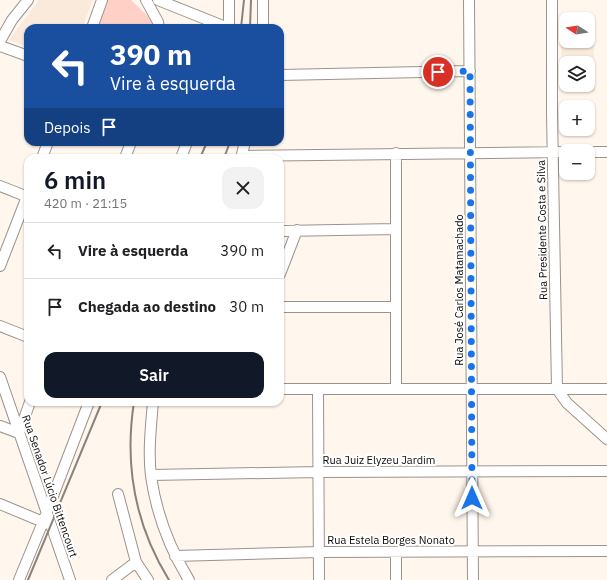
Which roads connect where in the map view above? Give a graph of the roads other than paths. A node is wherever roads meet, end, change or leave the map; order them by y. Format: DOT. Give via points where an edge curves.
graph roads {
  1 [pos="28,0"];
  2 [pos="102,0"];
  3 [pos="146,0"];
  4 [pos="158,0"];
  5 [pos="229,0"];
  6 [pos="263,0"];
  7 [pos="469,0"];
  8 [pos="552,0"];
  9 [pos="93,24"];
  10 [pos="158,24"];
  11 [pos="219,24"];
  12 [pos="229,24"];
  13 [pos="263,24"];
  14 [pos="0,41"];
  15 [pos="0,46"];
  16 [pos="24,55"];
  17 [pos="470,71"];
  18 [pos="284,75"];
  19 [pos="553,152"];
  20 [pos="559,152"];
  21 [pos="595,152"];
  22 [pos="607,152"];
  23 [pos="396,153"];
  24 [pos="471,153"];
  25 [pos="284,156"];
  26 [pos="0,186"];
  27 [pos="24,195"];
  28 [pos="24,206"];
  29 [pos="396,229"];
  30 [pos="297,230"];
  31 [pos="284,231"];
  32 [pos="284,264"];
  33 [pos="0,266"];
  34 [pos="284,307"];
  35 [pos="396,307"];
  36 [pos="0,326"];
  37 [pos="24,335"];
  38 [pos="0,377"];
  39 [pos="284,389"];
  40 [pos="318,389"];
  41 [pos="396,389"];
  42 [pos="472,389"];
  43 [pos="557,389"];
  44 [pos="607,389"];
  45 [pos="29,406"];
  46 [pos="87,406"];
  47 [pos="153,406"];
  48 [pos="0,426"];
  49 [pos="19,433"];
  50 [pos="607,439"];
  51 [pos="472,471"];
  52 [pos="607,471"];
  53 [pos="318,472"];
  54 [pos="151,476"];
  55 [pos="118,494"];
  56 [pos="0,504"];
  57 [pos="47,510"];
  58 [pos="48,524"];
  59 [pos="607,551"];
  60 [pos="319,552"];
  61 [pos="396,552"];
  62 [pos="473,552"];
  63 [pos="175,556"];
  64 [pos="136,562"];
  65 [pos="19,580"];
  66 [pos="70,580"];
  67 [pos="112,580"];
  68 [pos="148,580"];
  69 [pos="189,580"];
  70 [pos="319,580"];
  71 [pos="396,580"];
  72 [pos="473,580"];
  1 -- 14 [label="street"];
  2 -- 9 [label="street"];
  3 -- 10 [label="street"];
  4 -- 11 [label="street"];
  5 -- 12 [label="street"];
  6 -- 13 [label="street"];
  7 -- 17 [label="street, Rua José Carlos Matamachado"];
  8 -- 19 [label="street, Rua Presidente Costa e Silva"];
  15 -- 16 [label="street"];
  17 -- 18 [label="street"];
  17 -- 24 [label="street, Rua José Carlos Matamachado"];
  19 -- 20 [label="street"];
  19 -- 24 [label="street"];
  19 -- 43 [label="street, Rua Presidente Costa e Silva"];
  21 -- 22 [label="street"];
  23 -- 24 [label="street"];
  23 -- 25 [label="street"];
  23 -- 29 [label="street"];
  24 -- 42 [label="street, Rua José Carlos Matamachado"];
  26 -- 27 [label="street"];
  28 -- 33 [label="street"];
  29 -- 30 [label="street"];
  29 -- 35 [label="street"];
  30 -- 31 [label="street"];
  30 -- 32 [label="street"];
  34 -- 35 [label="street"];
  35 -- 41 [label="street"];
  36 -- 37 [label="street"];
  38 -- 49 [label="street, Rua Senador Lúcio Bittencourt"];
  39 -- 40 [label="street"];
  40 -- 41 [label="street"];
  40 -- 53 [label="street"];
  41 -- 42 [label="street"];
  42 -- 43 [label="street"];
  42 -- 51 [label="street, Rua José Carlos Matamachado"];
  43 -- 44 [label="street"];
  43 -- 50 [label="street" via="568,403"];
  45 -- 49 [label="street"];
  46 -- 57 [label="street"];
  47 -- 54 [label="street" via="150,430"];
  48 -- 49 [label="street"];
  49 -- 57 [label="street, Rua Senador Lúcio Bittencourt"];
  51 -- 52 [label="street, Rua Juiz Elyzeu Jardim"];
  51 -- 53 [label="street, Rua Juiz Elyzeu Jardim"];
  51 -- 62 [label="street, Rua José Carlos Matamachado"];
  53 -- 54 [label="street, Rua Juiz Elyzeu Jardim"];
  53 -- 60 [label="street"];
  54 -- 63 [label="street" via="160,516"];
  55 -- 64 [label="street"];
  56 -- 58 [label="street"];
  57 -- 58 [label="street, Rua Senador Lúcio Bittencourt"];
  58 -- 65 [label="street"];
  58 -- 66 [label="street, Rua Senador Lúcio Bittencourt"];
  59 -- 62 [label="street, Rua Estela Borges Nonato"];
  60 -- 61 [label="street, Rua Estela Borges Nonato"];
  60 -- 63 [label="street, Rua Estela Borges Nonato"];
  60 -- 70 [label="street"];
  61 -- 62 [label="street, Rua Estela Borges Nonato"];
  61 -- 71 [label="street"];
  62 -- 72 [label="street, Rua José Carlos Matamachado"];
  63 -- 69 [label="street"];
  64 -- 67 [label="street"];
  64 -- 68 [label="street"];
}
